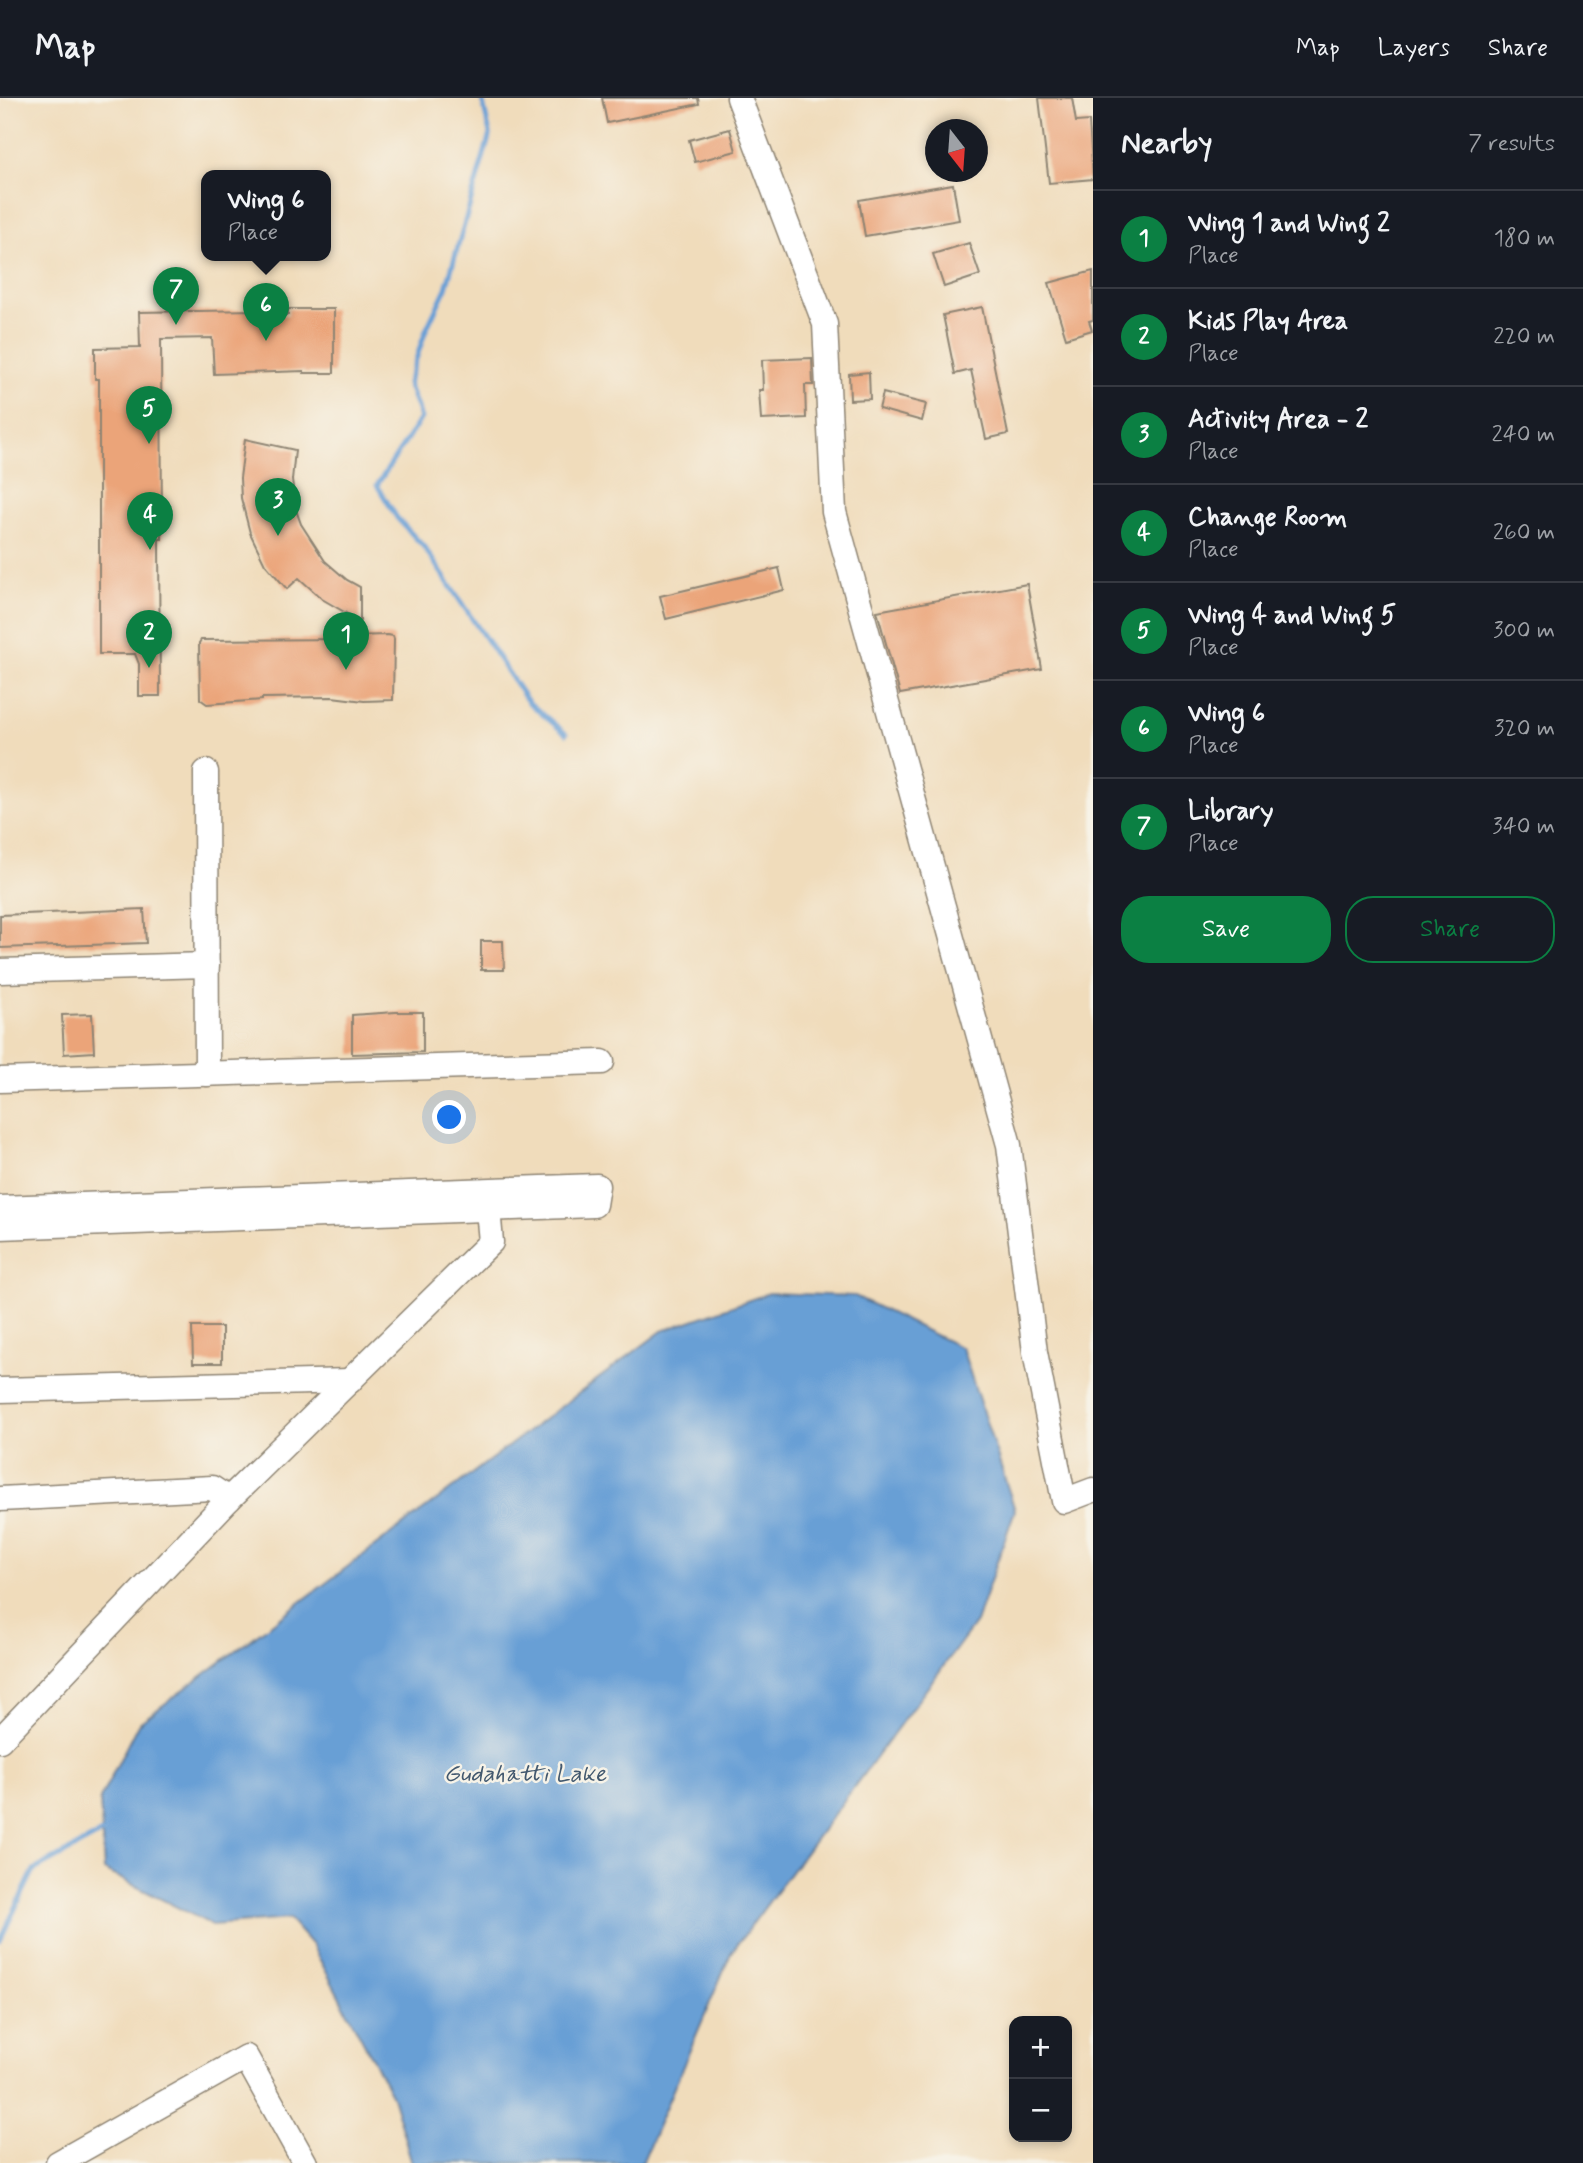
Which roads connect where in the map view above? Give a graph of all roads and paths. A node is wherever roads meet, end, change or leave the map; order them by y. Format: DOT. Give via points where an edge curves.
graph roads {
  1 [pos="739,98"];
  2 [pos="206,772"];
  3 [pos="207,965"];
  4 [pos="0,971"];
  5 [pos="602,1062"];
  6 [pos="207,1074"];
  7 [pos="0,1080"];
  8 [pos="0,1208"];
  9 [pos="488,1209"];
  10 [pos="0,1227"];
  11 [pos="350,1381"];
  12 [pos="0,1390"];
  13 [pos="1093,1490"];
  14 [pos="0,1499"];
  15 [pos="229,1499"];
  16 [pos="0,1740"];
  17 [pos="296,2160"];
  18 [pos="58,2163"];
  1 -- 13 [label="street" via="825,324 834,512 1009,1145 1035,1352 1064,1501"];
  2 -- 3 [label="street"];
  3 -- 4 [label="street"];
  3 -- 6 [label="street"];
  5 -- 6 [label="street"];
  6 -- 7 [label="street"];
  8 -- 9 [label="street" via="597,1186 594,1205"];
  9 -- 10 [label="street"];
  9 -- 11 [label="street" via="491,1242"];
  11 -- 12 [label="street"];
  11 -- 15 [label="street"];
  14 -- 15 [label="street" via="212,1488"];
  15 -- 16 [label="street"];
  17 -- 18 [label="street" via="246,2057"];
}
